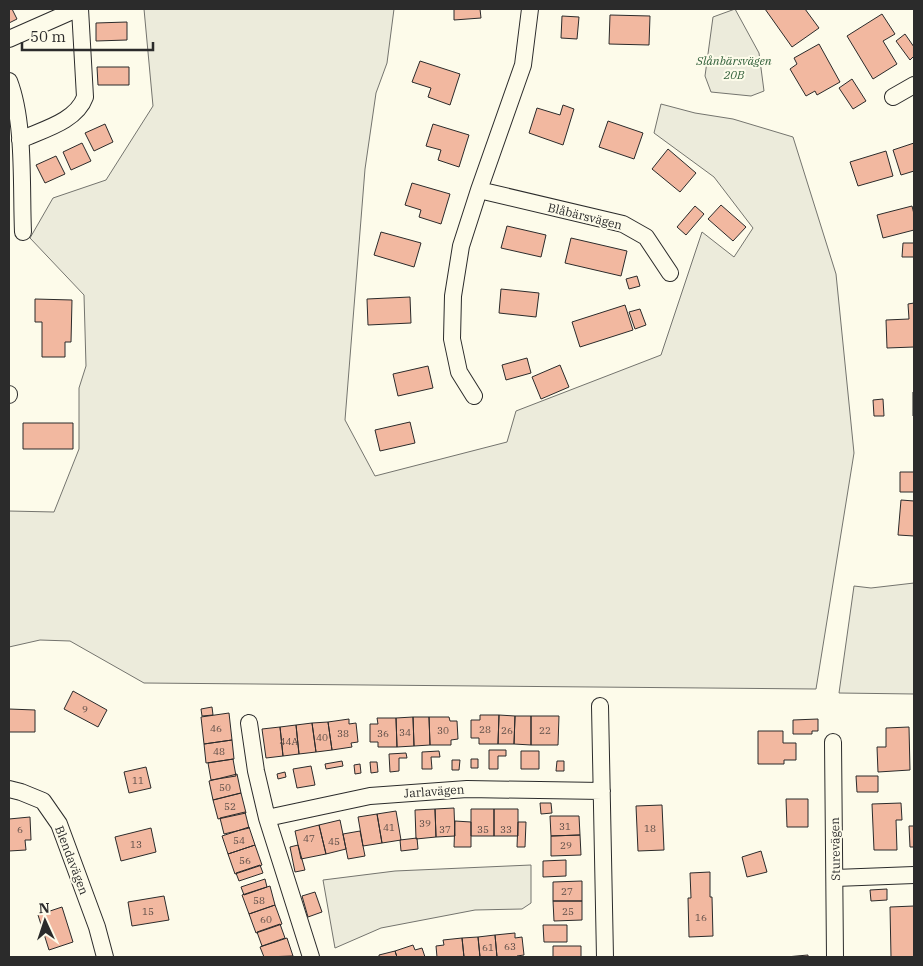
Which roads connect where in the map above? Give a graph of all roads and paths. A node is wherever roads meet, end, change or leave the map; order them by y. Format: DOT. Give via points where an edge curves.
graph roads {
  1 [pos="78,9"];
  2 [pos="530,9"];
  3 [pos="9,39"];
  4 [pos="9,81"];
  5 [pos="914,86"];
  6 [pos="893,97"];
  7 [pos="20,140"];
  8 [pos="479,190"];
  9 [pos="23,232"];
  10 [pos="670,273"];
  11 [pos="474,396"];
  12 [pos="600,706"];
  13 [pos="249,724"];
  14 [pos="833,742"];
  15 [pos="9,789"];
  16 [pos="602,791"];
  17 [pos="267,818"];
  18 [pos="914,876"];
  19 [pos="835,878"];
  20 [pos="105,957"];
  21 [pos="311,957"];
  22 [pos="605,957"];
  23 [pos="835,957"];
  1 -- 3 [label="street"];
  1 -- 7 [label="street" via="83,105 67,118"];
  2 -- 8 [label="street" via="523,65"];
  4 -- 7 [label="street" via="15,96"];
  5 -- 6 [label="street"];
  7 -- 9 [label="street"];
  8 -- 10 [label="street, Blåbärsvägen" via="623,224 646,237"];
  8 -- 11 [label="street" via="461,246 453,296 452,339 459,372"];
  12 -- 16 [label="street"];
  13 -- 17 [label="street"];
  14 -- 19 [label="street, Sturevägen"];
  15 -- 20 [label="street, Blendavägen" via="43,801 59,824"];
  16 -- 17 [label="street, Jarlavägen" via="467,789 370,796"];
  16 -- 22 [label="street"];
  17 -- 21 [label="street"];
  18 -- 19 [label="street"];
  19 -- 23 [label="street, Sturevägen"];
}
